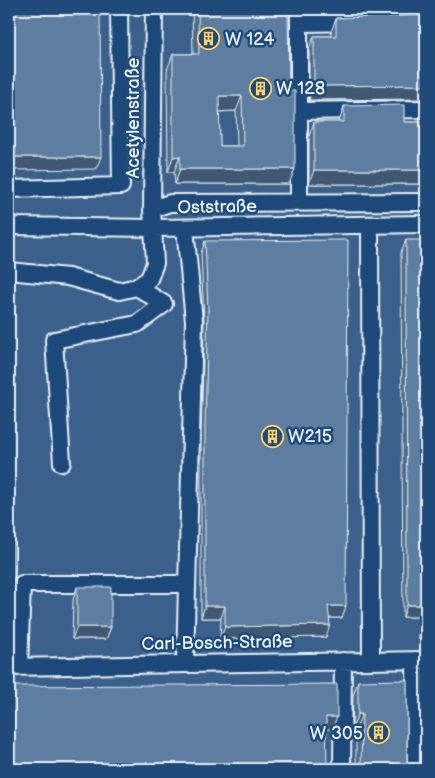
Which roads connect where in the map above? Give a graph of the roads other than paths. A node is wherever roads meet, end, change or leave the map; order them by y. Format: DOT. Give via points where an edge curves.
graph roads {
  1 [pos="120,9"];
  2 [pos="154,9"];
  3 [pos="299,16"];
  4 [pos="377,22"];
  5 [pos="426,109"];
  6 [pos="299,111"];
  7 [pos="9,189"];
  8 [pos="300,202"];
  9 [pos="426,202"];
  10 [pos="152,208"];
  11 [pos="426,224"];
  12 [pos="370,225"];
  13 [pos="9,226"];
  14 [pos="153,228"];
  15 [pos="185,228"];
  16 [pos="9,271"];
  17 [pos="137,287"];
  18 [pos="192,303"];
  19 [pos="164,304"];
  20 [pos="62,463"];
  21 [pos="187,584"];
  22 [pos="371,660"];
  23 [pos="421,660"];
  24 [pos="343,661"];
  25 [pos="185,663"];
  26 [pos="14,667"];
  27 [pos="342,769"];
  28 [pos="416,769"];
  1 -- 7 [label="street" via="121,186"];
  2 -- 10 [label="street, Acetylenstraße"];
  3 -- 4 [label="street"];
  3 -- 6 [label="street"];
  5 -- 6 [label="street"];
  6 -- 8 [label="street"];
  8 -- 9 [label="street"];
  8 -- 10 [label="street" via="170,203"];
  10 -- 14 [label="street, Acetylenstraße"];
  11 -- 12 [label="street, Oststraße"];
  12 -- 15 [label="street, Oststraße"];
  12 -- 22 [label="street"];
  13 -- 14 [label="street, Oststraße"];
  14 -- 15 [label="street, Oststraße"];
  14 -- 17 [label="street, Acetylenstraße" via="155,263 148,279"];
  15 -- 18 [label="street"];
  16 -- 17 [label="street" via="68,276 119,291"];
  17 -- 19 [label="street"];
  18 -- 19 [label="street"];
  18 -- 21 [label="street"];
  19 -- 20 [label="street" via="137,324 54,340"];
  21 -- 25 [label="street"];
  21 -- 26 [label="street" via="22,584"];
  22 -- 23 [label="street, Carl-Bosch-Straße"];
  22 -- 24 [label="street, Carl-Bosch-Straße"];
  23 -- 28 [label="street"];
  24 -- 25 [label="street, Carl-Bosch-Straße"];
  24 -- 27 [label="street"];
  25 -- 26 [label="street, Carl-Bosch-Straße"];
}
